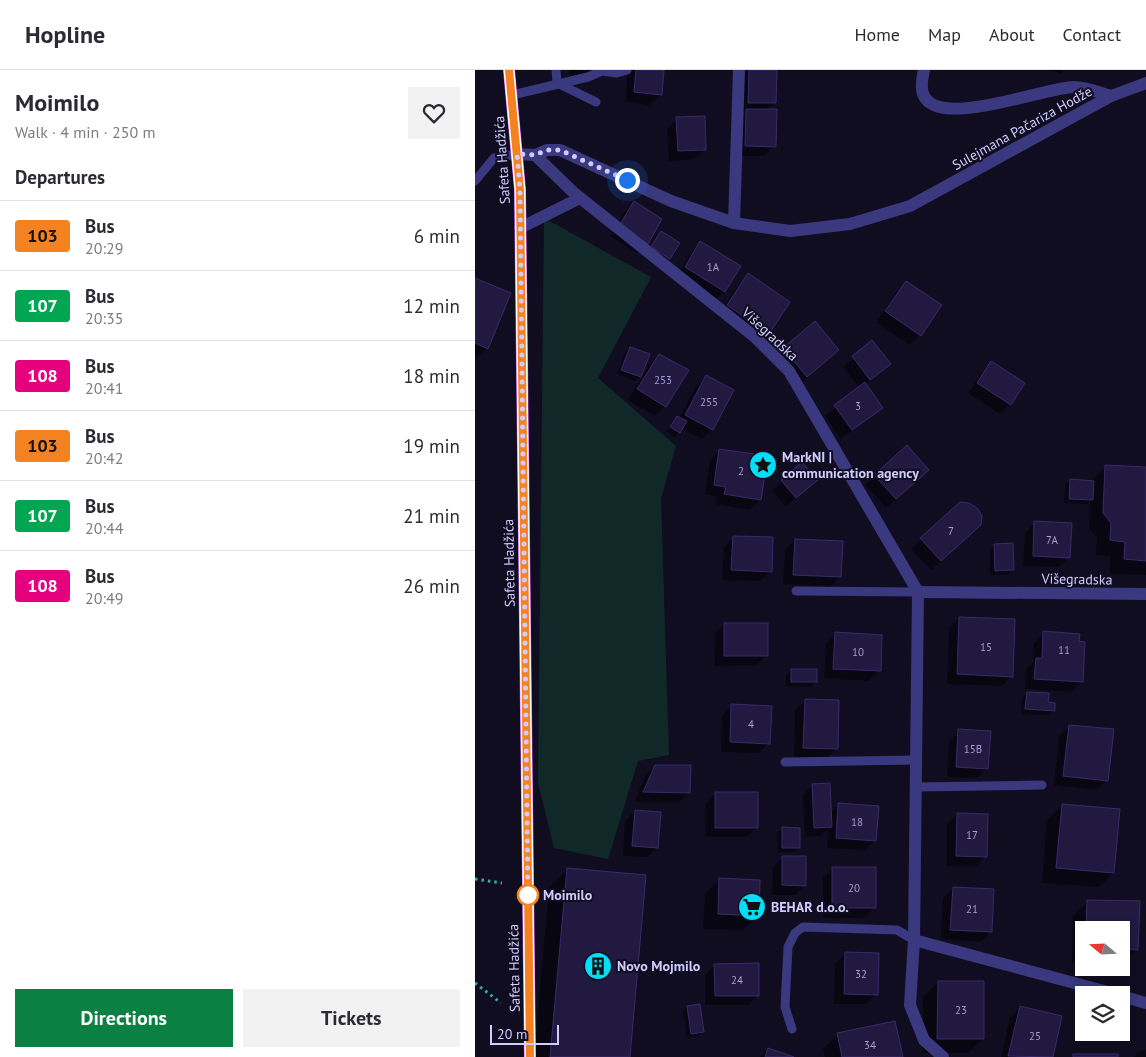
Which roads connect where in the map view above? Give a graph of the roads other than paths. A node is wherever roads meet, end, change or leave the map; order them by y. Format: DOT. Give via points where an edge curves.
graph roads {
  1 [pos="509,70"];
  2 [pos="556,70"];
  3 [pos="627,70"];
  4 [pos="739,70"];
  5 [pos="924,70"];
  6 [pos="602,71"];
  7 [pos="557,83"];
  8 [pos="1146,83"];
  9 [pos="512,95"];
  10 [pos="1111,96"];
  11 [pos="596,102"];
  12 [pos="517,154"];
  13 [pos="535,155"];
  14 [pos="475,181"];
  15 [pos="580,198"];
  16 [pos="735,224"];
  17 [pos="521,228"];
  18 [pos="796,591"];
  19 [pos="918,592"];
  20 [pos="1146,594"];
  21 [pos="917,760"];
  22 [pos="785,762"];
  23 [pos="1041,785"];
  24 [pos="917,787"];
  25 [pos="914,940"];
  26 [pos="1086,986"];
  27 [pos="1130,998"];
  28 [pos="1146,1003"];
  29 [pos="792,1029"];
  30 [pos="530,1043"];
  31 [pos="530,1057"];
  32 [pos="537,1057"];
  33 [pos="943,1057"];
  1 -- 9 [label="main road, Safeta Hadžića"];
  2 -- 7 [label="lane"];
  3 -- 6 [label="lane" via="617,73"];
  4 -- 16 [label="street"];
  5 -- 10 [label="street, Sulejmana Pačariza Hodže" via="924,96 934,105 950,108 973,109 1076,87"];
  6 -- 7 [label="lane"];
  7 -- 9 [label="lane"];
  7 -- 11 [label="lane"];
  8 -- 10 [label="street"];
  9 -- 12 [label="main road, Safeta Hadžića"];
  10 -- 16 [label="street, Sulejmana Pačariza Hodže" via="910,206 850,224 790,231"];
  12 -- 13 [label="street, Sulejmana Pačariza Hodže"];
  12 -- 14 [label="lane" via="494,158"];
  12 -- 17 [label="main road, Safeta Hadžića"];
  13 -- 15 [label="street, Višegradska"];
  13 -- 16 [label="street, Sulejmana Pačariza Hodže" via="547,150 560,150 671,201"];
  15 -- 17 [label="street"];
  15 -- 19 [label="street, Višegradska" via="755,337 789,371"];
  17 -- 30 [label="main road, Safeta Hadžića"];
  18 -- 19 [label="lane, Višegradska"];
  19 -- 20 [label="street, Višegradska"];
  19 -- 21 [label="street"];
  21 -- 22 [label="lane"];
  21 -- 24 [label="street"];
  23 -- 24 [label="lane"];
  24 -- 25 [label="street"];
  25 -- 26 [label="street"];
  25 -- 29 [label="lane" via="897,930 803,927 795,933 788,947 785,971 785,1007"];
  25 -- 33 [label="street" via="910,1005 924,1040"];
  27 -- 28 [label="street"];
  30 -- 31 [label="main road, Safeta Hadžića"];
  30 -- 32 [label="street"];
}
